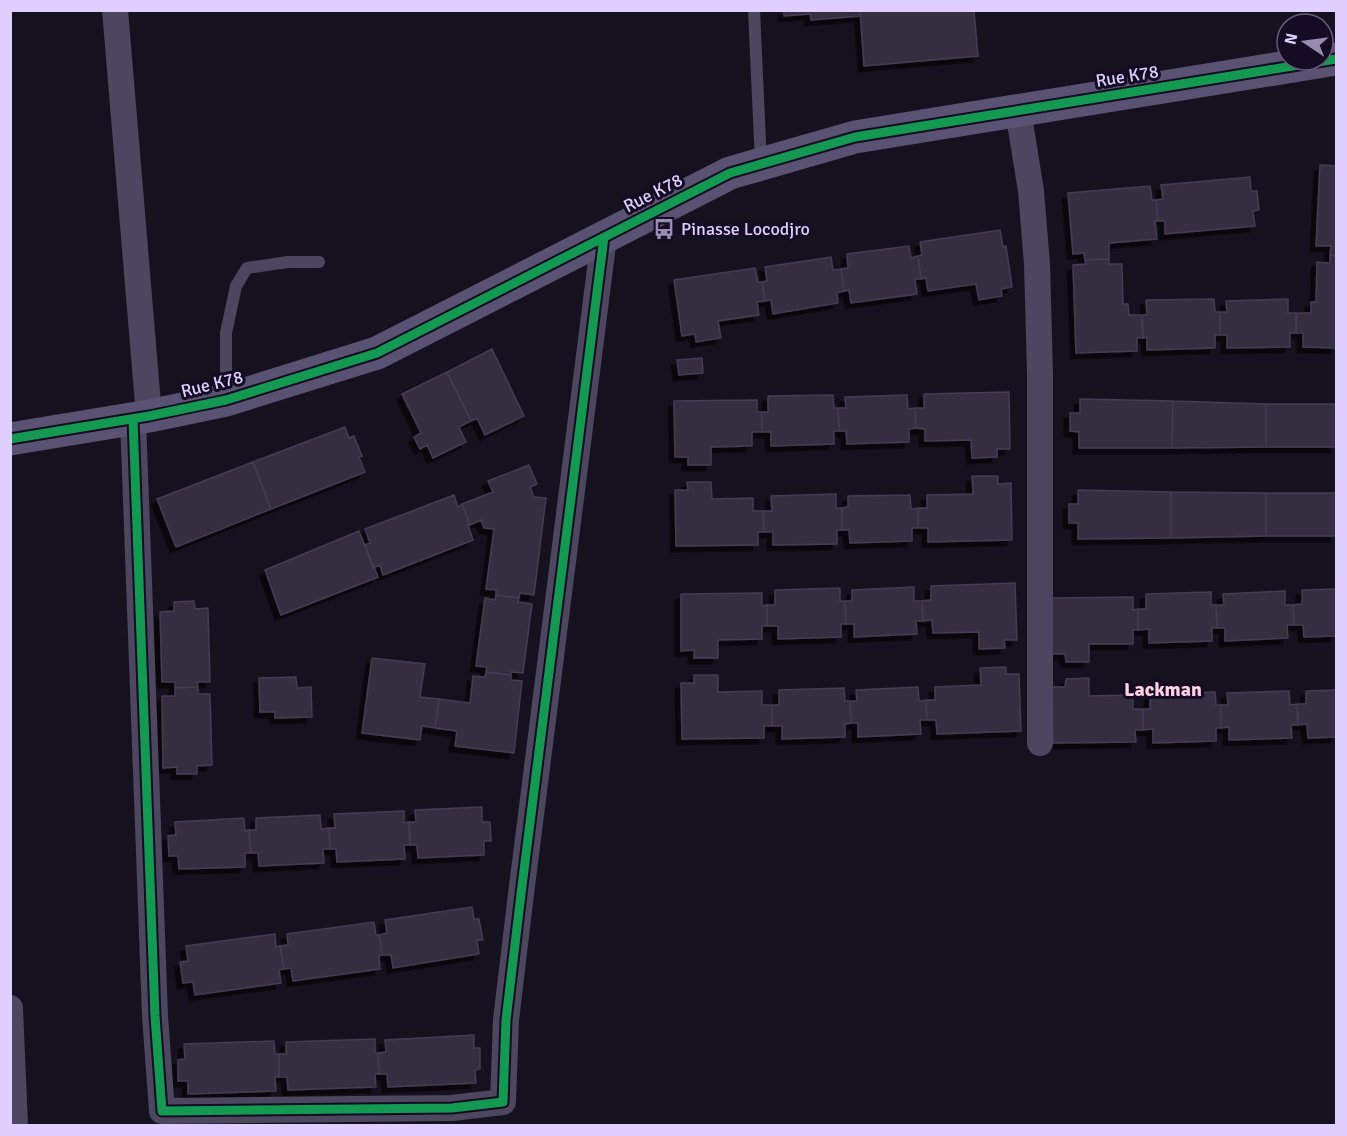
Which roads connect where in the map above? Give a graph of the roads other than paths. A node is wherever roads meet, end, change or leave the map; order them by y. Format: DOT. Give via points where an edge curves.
graph roads {
  1 [pos="115,10"];
  2 [pos="754,10"];
  3 [pos="1336,59"];
  4 [pos="1018,110"];
  5 [pos="761,164"];
  6 [pos="603,237"];
  7 [pos="319,262"];
  8 [pos="226,399"];
  9 [pos="141,417"];
  10 [pos="10,439"];
  11 [pos="1040,743"];
  12 [pos="10,1008"];
  13 [pos="15,1125"];
  1 -- 9 [label="street"];
  2 -- 5 [label="lane"];
  3 -- 4 [label="street, Rue K78"];
  4 -- 5 [label="street, Rue K78" via="855,137"];
  4 -- 11 [label="street" via="1037,264"];
  5 -- 6 [label="street, Rue K78" via="730,173"];
  6 -- 8 [label="street, Rue K78" via="377,353"];
  6 -- 9 [label="street" via="506,1020 503,1102 452,1108 162,1111 155,1016"];
  7 -- 8 [label="lane" via="247,268 236,286 226,333"];
  8 -- 9 [label="street, Rue K78"];
  9 -- 10 [label="street, Rue K78"];
  12 -- 13 [label="street"];
}
